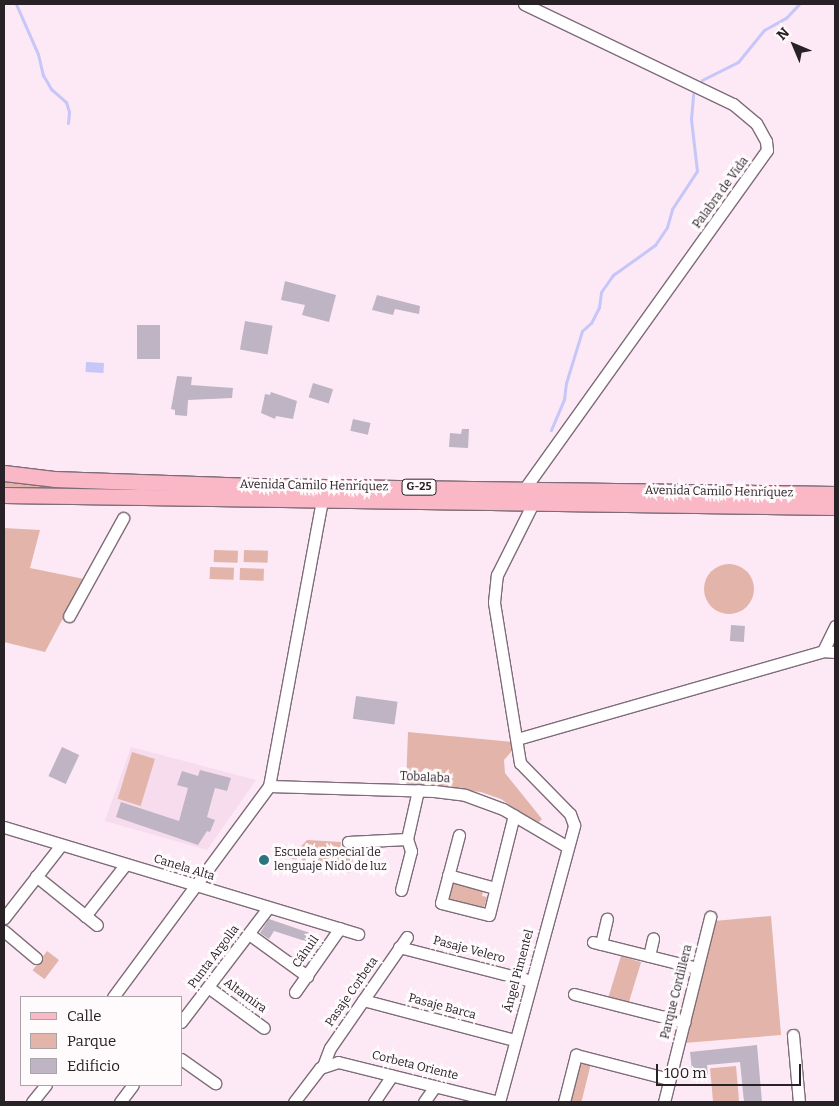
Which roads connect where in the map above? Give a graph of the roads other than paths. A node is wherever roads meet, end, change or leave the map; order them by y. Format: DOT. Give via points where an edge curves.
graph roads {
  1 [pos="524,4"];
  2 [pos="4,473"];
  3 [pos="524,488"];
  4 [pos="835,494"];
  5 [pos="4,495"];
  6 [pos="322,500"];
  7 [pos="533,503"];
  8 [pos="835,507"];
  9 [pos="124,518"];
  10 [pos="69,616"];
  11 [pos="835,626"];
  12 [pos="823,651"];
  13 [pos="835,652"];
  14 [pos="517,739"];
  15 [pos="269,786"];
  16 [pos="418,790"];
  17 [pos="514,815"];
  18 [pos="4,827"];
  19 [pos="459,835"];
  20 [pos="407,839"];
  21 [pos="348,842"];
  22 [pos="61,845"];
  23 [pos="566,846"];
  24 [pos="125,864"];
  25 [pos="36,876"];
  26 [pos="448,876"];
  27 [pos="197,887"];
  28 [pos="495,888"];
  29 [pos="401,890"];
  30 [pos="268,908"];
  31 [pos="85,916"];
  32 [pos="710,917"];
  33 [pos="4,918"];
  34 [pos="607,919"];
  35 [pos="97,925"];
  36 [pos="340,928"];
  37 [pos="4,931"];
  38 [pos="249,934"];
  39 [pos="358,934"];
  40 [pos="407,936"];
  41 [pos="653,938"];
  42 [pos="400,947"];
  43 [pos="649,956"];
  44 [pos="36,958"];
  45 [pos="697,968"];
  46 [pos="306,976"];
  47 [pos="531,981"];
  48 [pos="208,986"];
  49 [pos="295,992"];
  50 [pos="574,994"];
  51 [pos="114,996"];
  52 [pos="363,1000"];
  53 [pos="182,1021"];
  54 [pos="684,1022"];
  55 [pos="264,1028"];
  56 [pos="793,1035"];
  57 [pos="514,1040"];
  58 [pos="182,1060"];
  59 [pos="323,1066"];
  60 [pos="392,1075"];
  61 [pos="670,1079"];
  62 [pos="215,1083"];
  63 [pos="45,1086"];
  64 [pos="132,1086"];
  65 [pos="435,1086"];
  66 [pos="32,1102"];
  67 [pos="120,1102"];
  68 [pos="294,1102"];
  69 [pos="374,1102"];
  70 [pos="424,1102"];
  71 [pos="499,1102"];
  72 [pos="564,1102"];
  73 [pos="664,1102"];
  74 [pos="798,1102"];
  1 -- 3 [label="street, Palabra de Vida" via="733,104 756,123 767,150"];
  2 -- 3 [label="main road, Avenida Camilo Henríquez / G-25" via="54,479 198,485"];
  3 -- 4 [label="main road, Avenida Camilo Henríquez / G-25"];
  5 -- 6 [label="main road, Avenida Camilo Henríquez / G-25"];
  6 -- 7 [label="main road, Avenida Camilo Henríquez / G-25"];
  6 -- 15 [label="street"];
  7 -- 8 [label="main road, Avenida Camilo Henríquez / G-25"];
  7 -- 14 [label="street, Ángel Pimentel" via="497,575 494,602"];
  9 -- 10 [label="street"];
  11 -- 12 [label="street"];
  12 -- 13 [label="street"];
  12 -- 14 [label="street"];
  14 -- 23 [label="street, Ángel Pimentel" via="520,763 570,814 574,825"];
  15 -- 16 [label="street, Tobalaba"];
  15 -- 27 [label="street"];
  16 -- 17 [label="street, Tobalaba" via="465,795"];
  16 -- 20 [label="street"];
  17 -- 23 [label="street, Tobalaba"];
  17 -- 28 [label="street"];
  18 -- 22 [label="street, Canela Alta"];
  19 -- 26 [label="street"];
  20 -- 21 [label="street"];
  20 -- 29 [label="street" via="411,851"];
  22 -- 24 [label="street, Canela Alta"];
  22 -- 25 [label="street"];
  23 -- 47 [label="street, Ángel Pimentel"];
  24 -- 27 [label="street, Canela Alta"];
  24 -- 31 [label="street"];
  25 -- 31 [label="street"];
  25 -- 33 [label="street"];
  26 -- 28 [label="street"];
  26 -- 28 [label="street" via="441,903 489,915"];
  27 -- 30 [label="street, Canela Alta"];
  27 -- 51 [label="street"];
  30 -- 36 [label="street, Canela Alta"];
  30 -- 38 [label="street, Punta Argolla"];
  31 -- 35 [label="street"];
  32 -- 45 [label="street, Parque Cordillera"];
  34 -- 43 [label="street" via="597,943"];
  36 -- 39 [label="street, Canela Alta"];
  36 -- 46 [label="street, Cáhuil"];
  37 -- 44 [label="street"];
  38 -- 46 [label="street"];
  38 -- 48 [label="street, Punta Argolla"];
  40 -- 42 [label="street, Pasaje Corbeta"];
  41 -- 43 [label="street"];
  42 -- 47 [label="street, Pasaje Velero"];
  42 -- 52 [label="street, Pasaje Corbeta"];
  43 -- 45 [label="street"];
  45 -- 54 [label="street, Parque Cordillera"];
  46 -- 49 [label="street, Cáhuil"];
  47 -- 57 [label="street, Ángel Pimentel"];
  48 -- 53 [label="street, Punta Argolla"];
  48 -- 55 [label="street, Altamira"];
  50 -- 54 [label="street"];
  52 -- 57 [label="street, Pasaje Barca"];
  52 -- 59 [label="street, Pasaje Corbeta" via="330,1048"];
  54 -- 61 [label="street, Parque Cordillera"];
  56 -- 74 [label="street"];
  57 -- 71 [label="street, Ángel Pimentel"];
  58 -- 62 [label="street"];
  59 -- 60 [label="street, Corbeta Oriente" via="338,1062"];
  59 -- 68 [label="street, Pasaje Corbeta"];
  60 -- 65 [label="street, Corbeta Oriente"];
  60 -- 69 [label="street"];
  61 -- 72 [label="street" via="576,1055"];
  61 -- 73 [label="street, Parque Cordillera"];
  63 -- 66 [label="street"];
  64 -- 67 [label="street"];
  65 -- 70 [label="street"];
  65 -- 71 [label="street, Corbeta Oriente"];
}
